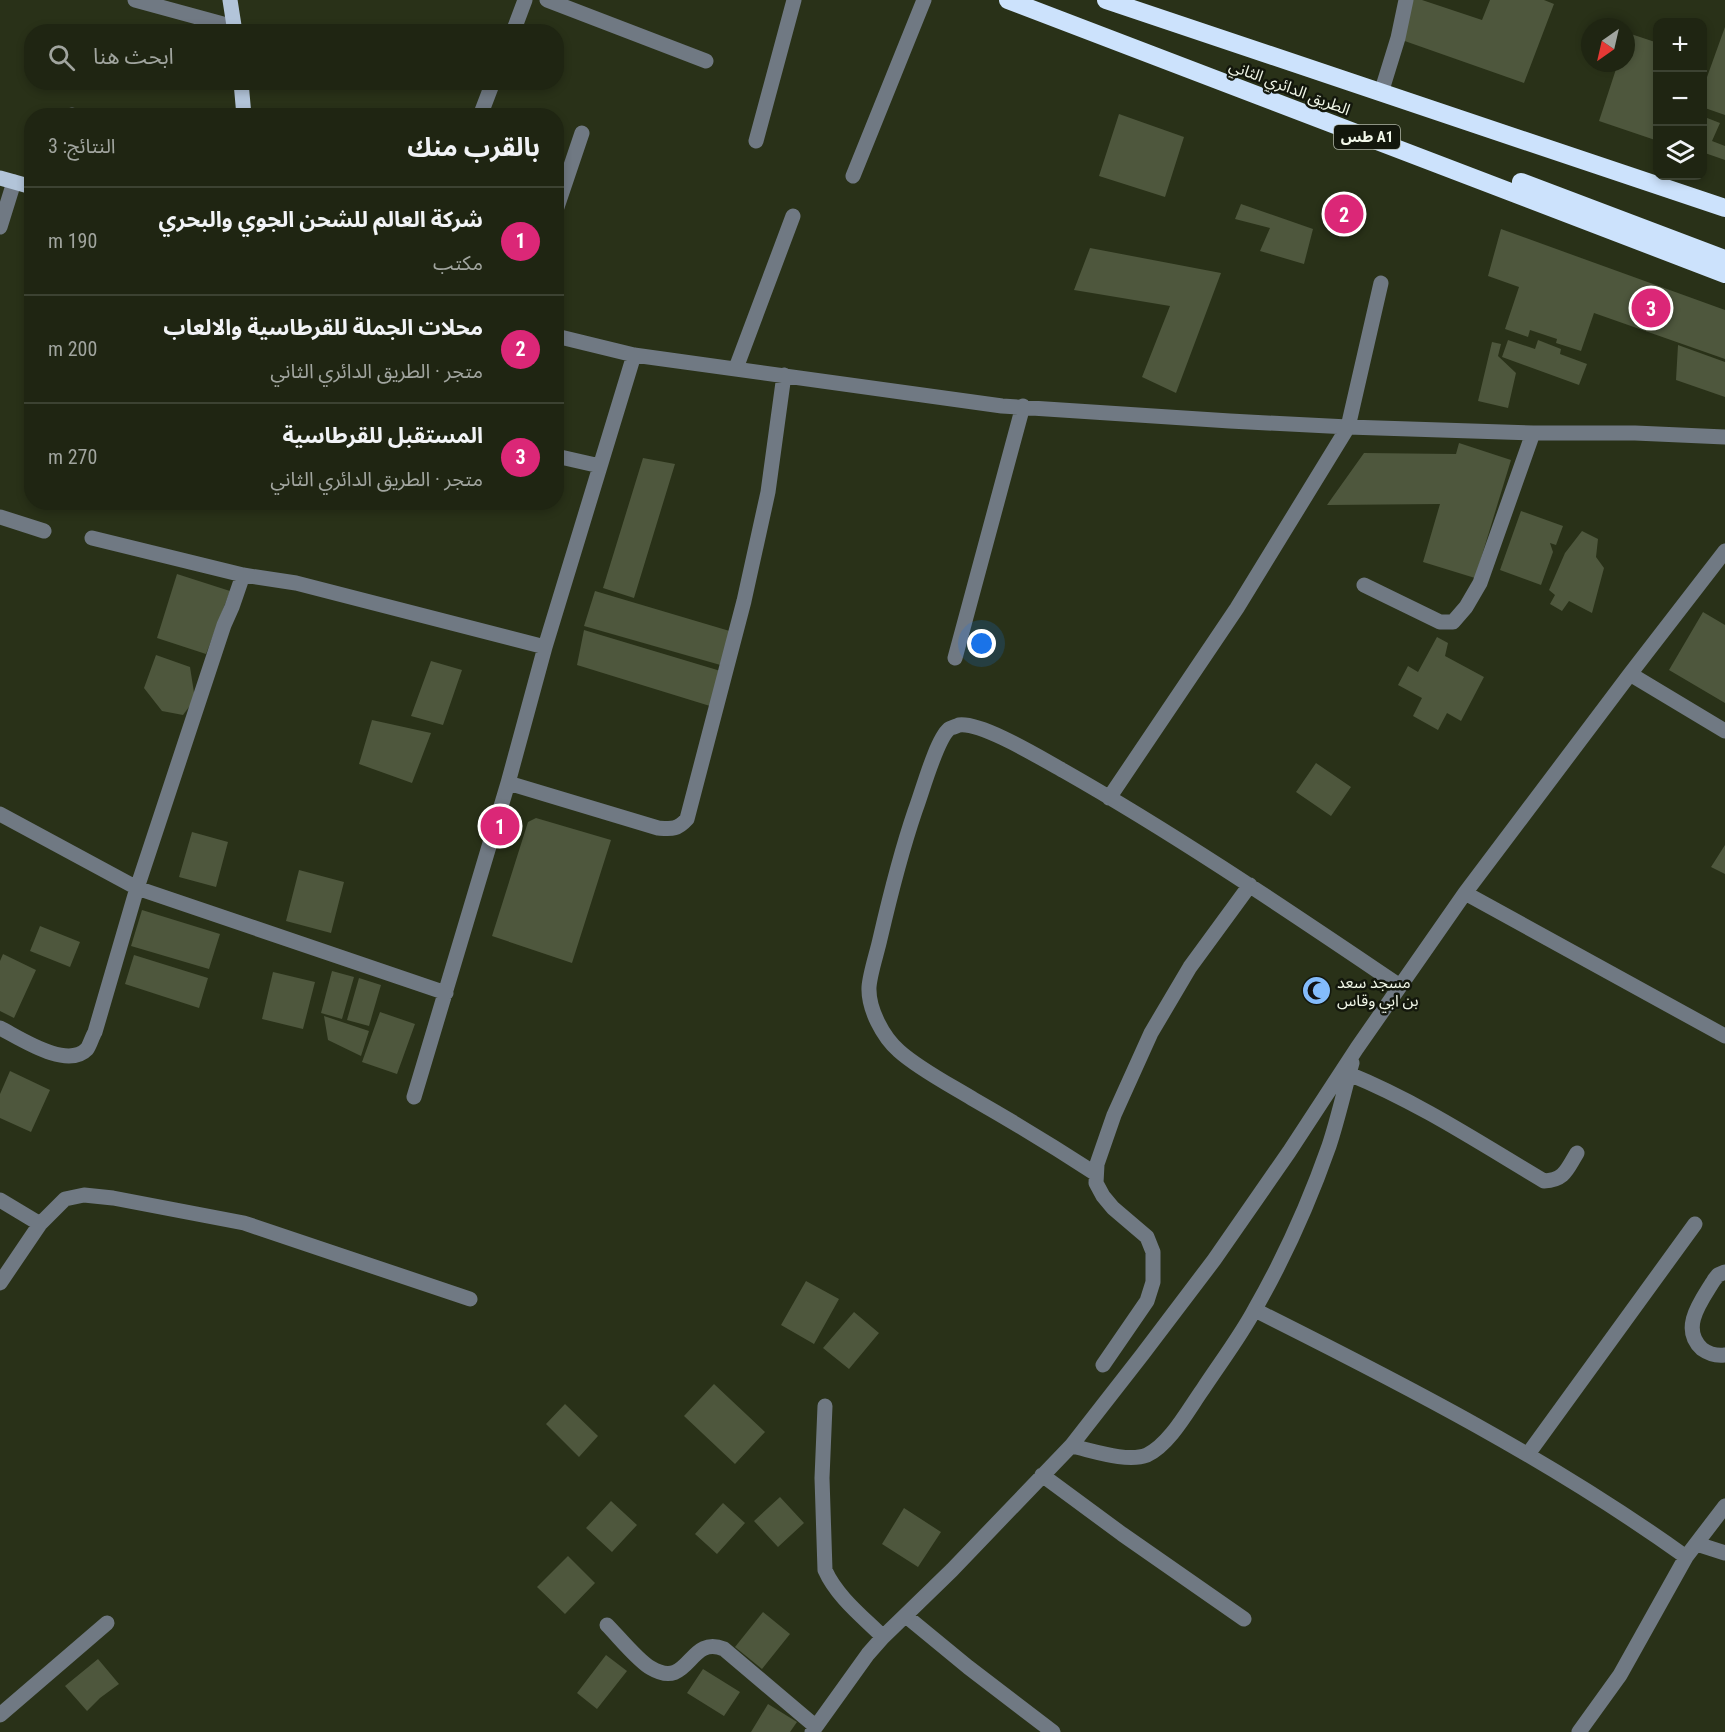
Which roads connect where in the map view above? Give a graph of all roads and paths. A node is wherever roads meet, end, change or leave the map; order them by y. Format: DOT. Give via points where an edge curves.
graph roads {
  1 [pos="135,0"];
  2 [pos="230,0"];
  3 [pos="525,0"];
  4 [pos="547,0"];
  5 [pos="794,0"];
  6 [pos="924,0"];
  7 [pos="1008,0"];
  8 [pos="1106,0"];
  9 [pos="1406,0"];
  10 [pos="217,24"];
  11 [pos="233,24"];
  12 [pos="516,24"];
  13 [pos="1095,33"];
  14 [pos="706,61"];
  15 [pos="242,90"];
  16 [pos="490,90"];
  17 [pos="1382,93"];
  18 [pos="243,108"];
  19 [pos="483,108"];
  20 [pos="582,134"];
  21 [pos="756,141"];
  22 [pos="853,176"];
  23 [pos="7,180"];
  24 [pos="24,185"];
  25 [pos="564,187"];
  26 [pos="1725,208"];
  27 [pos="792,216"];
  28 [pos="0,227"];
  29 [pos="1725,259"];
  30 [pos="1725,274"];
  31 [pos="1381,284"];
  32 [pos="564,338"];
  33 [pos="634,355"];
  34 [pos="736,368"];
  35 [pos="784,375"];
  36 [pos="1023,406"];
  37 [pos="1348,427"];
  38 [pos="1533,433"];
  39 [pos="1725,437"];
  40 [pos="564,458"];
  41 [pos="600,466"];
  42 [pos="0,517"];
  43 [pos="44,531"];
  44 [pos="92,538"];
  45 [pos="1725,551"];
  46 [pos="243,575"];
  47 [pos="1364,585"];
  48 [pos="545,647"];
  49 [pos="956,658"];
  50 [pos="1629,674"];
  51 [pos="1725,730"];
  52 [pos="508,783"];
  53 [pos="1109,798"];
  54 [pos="0,814"];
  55 [pos="1250,885"];
  56 [pos="137,888"];
  57 [pos="1465,893"];
  58 [pos="1400,986"];
  59 [pos="446,993"];
  60 [pos="0,1028"];
  61 [pos="1725,1036"];
  62 [pos="1357,1048"];
  63 [pos="1349,1074"];
  64 [pos="414,1097"];
  65 [pos="1577,1153"];
  66 [pos="1096,1174"];
  67 [pos="0,1200"];
  68 [pos="40,1224"];
  69 [pos="1695,1224"];
  70 [pos="1725,1272"];
  71 [pos="0,1282"];
  72 [pos="470,1299"];
  73 [pos="1255,1310"];
  74 [pos="1725,1355"];
  75 [pos="1103,1365"];
  76 [pos="825,1406"];
  77 [pos="1071,1446"];
  78 [pos="1528,1454"];
  79 [pos="1042,1475"];
  80 [pos="1725,1506"];
  81 [pos="1696,1544"];
  82 [pos="1725,1553"];
  83 [pos="1686,1557"];
  84 [pos="906,1616"];
  85 [pos="1244,1619"];
  86 [pos="107,1623"];
  87 [pos="607,1625"];
  88 [pos="883,1637"];
  89 [pos="0,1715"];
  90 [pos="814,1729"];
  91 [pos="1053,1732"];
  92 [pos="1579,1732"];
  1 -- 10 [label="street"];
  2 -- 11 [label="main road"];
  3 -- 12 [label="street"];
  4 -- 14 [label="street"];
  5 -- 21 [label="street"];
  6 -- 22 [label="street"];
  7 -- 13 [label="highway, الطريق الدائري الثاني / طس A1"];
  8 -- 17 [label="highway, الطريق الدائري الثاني"];
  9 -- 17 [label="street"];
  13 -- 29 [label="highway" via="1149,46 1269,89"];
  13 -- 30 [label="highway, الطريق الدائري الثاني / طس A1"];
  15 -- 18 [label="main road"];
  16 -- 19 [label="street"];
  17 -- 26 [label="highway, الطريق الدائري الثاني"];
  20 -- 25 [label="street"];
  23 -- 24 [label="main road"];
  23 -- 28 [label="street"];
  27 -- 34 [label="street"];
  31 -- 37 [label="street"];
  32 -- 33 [label="street"];
  33 -- 34 [label="street"];
  33 -- 41 [label="street"];
  34 -- 35 [label="street"];
  35 -- 36 [label="street"];
  35 -- 52 [label="street" via="768,492 744,602 687,819 672,829 658,828"];
  36 -- 37 [label="street"];
  36 -- 49 [label="street"];
  37 -- 38 [label="street"];
  37 -- 53 [label="street" via="1237,608"];
  38 -- 39 [label="street"];
  38 -- 47 [label="street" via="1480,583 1453,622 1440,622"];
  40 -- 41 [label="street"];
  41 -- 48 [label="street"];
  42 -- 43 [label="street"];
  44 -- 46 [label="street"];
  45 -- 50 [label="street"];
  46 -- 48 [label="street" via="296,583"];
  46 -- 56 [label="street"];
  48 -- 52 [label="street"];
  50 -- 51 [label="street"];
  50 -- 57 [label="street"];
  52 -- 59 [label="street"];
  53 -- 55 [label="street"];
  53 -- 66 [label="street" via="1016,744 977,728 950,728 939,745 912,821 869,988 879,1023 899,1051"];
  54 -- 56 [label="street"];
  55 -- 58 [label="street"];
  55 -- 66 [label="street" via="1190,967 1151,1033 1114,1115"];
  56 -- 59 [label="street"];
  56 -- 60 [label="street" via="87,1048 77,1056 50,1053"];
  57 -- 58 [label="street"];
  57 -- 61 [label="street"];
  58 -- 62 [label="street"];
  59 -- 64 [label="street"];
  62 -- 63 [label="street"];
  62 -- 77 [label="street" via="1214,1260"];
  63 -- 65 [label="street" via="1380,1086 1544,1181 1555,1181 1563,1175"];
  63 -- 73 [label="street" via="1320,1169"];
  66 -- 75 [label="street" via="1096,1184 1103,1196 1147,1237 1154,1252 1153,1282 1147,1301"];
  67 -- 68 [label="street"];
  68 -- 71 [label="street"];
  68 -- 72 [label="street" via="65,1199 84,1195 113,1198 244,1223"];
  69 -- 78 [label="street"];
  70 -- 74 [label="street" via="1714,1280 1692,1326 1698,1345 1706,1352"];
  73 -- 77 [label="street" via="1172,1433 1157,1449 1144,1456 1124,1458"];
  73 -- 78 [label="street"];
  76 -- 88 [label="street" via="825,1570 841,1595"];
  77 -- 79 [label="street"];
  78 -- 83 [label="street"];
  79 -- 84 [label="street"];
  79 -- 85 [label="street"];
  80 -- 81 [label="street"];
  81 -- 82 [label="street"];
  81 -- 83 [label="street"];
  83 -- 92 [label="street" via="1620,1676"];
  84 -- 88 [label="street"];
  84 -- 91 [label="street"];
  86 -- 89 [label="street"];
  87 -- 90 [label="street" via="648,1667 662,1674 681,1670 704,1648 723,1650"];
  88 -- 90 [label="street"];
}
